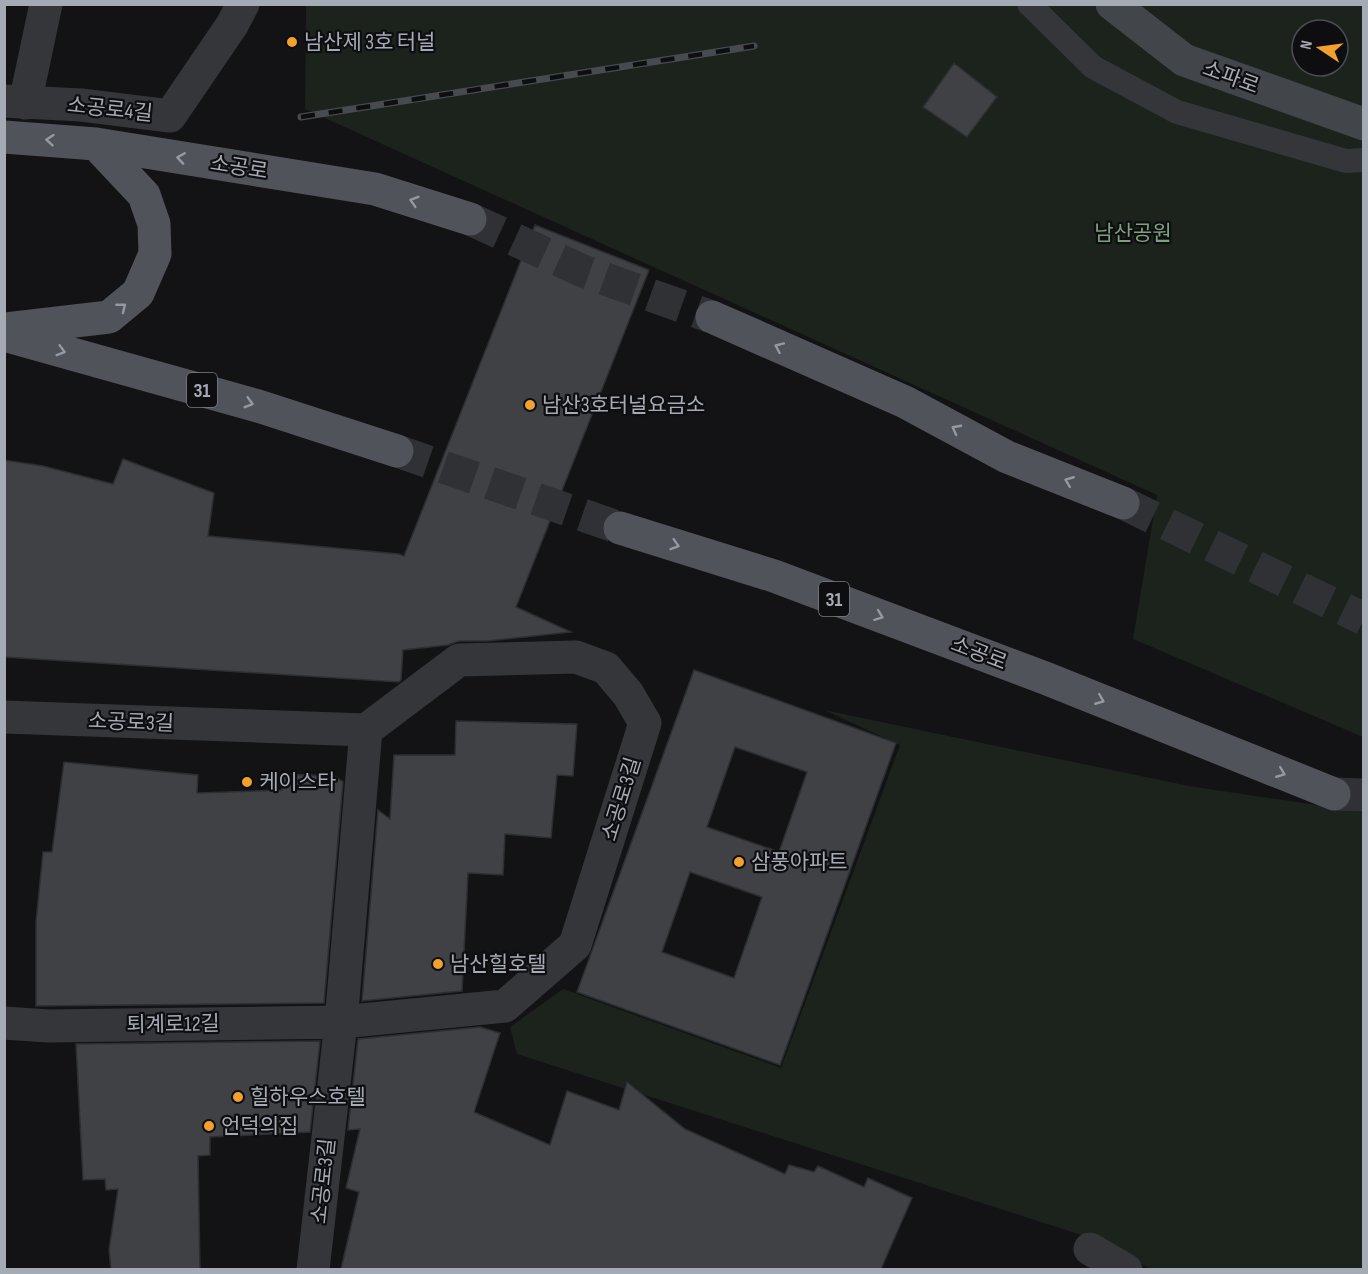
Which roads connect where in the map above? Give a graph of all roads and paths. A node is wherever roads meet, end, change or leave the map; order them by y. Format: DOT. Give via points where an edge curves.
graph roads {
  1 [pos="46,4"];
  2 [pos="243,4"];
  3 [pos="1029,4"];
  4 [pos="1112,4"];
  5 [pos="15,102"];
  6 [pos="1364,124"];
  7 [pos="4,136"];
  8 [pos="96,144"];
  9 [pos="1364,160"];
  10 [pos="470,219"];
  11 [pos="712,317"];
  12 [pos="4,329"];
  13 [pos="4,335"];
  14 [pos="397,451"];
  15 [pos="1123,503"];
  16 [pos="620,528"];
  17 [pos="4,717"];
  18 [pos="366,730"];
  19 [pos="1334,794"];
  20 [pos="341,1022"];
  21 [pos="4,1023"];
  22 [pos="1090,1250"];
  23 [pos="313,1269"];
  24 [pos="1126,1269"];
  1 -- 5 [label="street, 소공로4길"];
  2 -- 5 [label="street, 소공로4길" via="170,116"];
  3 -- 9 [label="lane" via="1093,67 1177,112 1346,161"];
  4 -- 6 [label="street, 소파로" via="1184,60"];
  8 -- 7 [label="main road, 소공로, one-way"];
  10 -- 8 [label="main road, 소공로, one-way" via="375,189"];
  12 -- 8 [label="main road, one-way" via="109,317 138,293 155,254 154,224 144,195"];
  15 -- 11 [label="main road, one-way" via="1007,457 905,402"];
  13 -- 14 [label="main road, 31, one-way" via="258,406"];
  16 -- 19 [label="main road, 소공로 / 31, one-way" via="774,576 1046,678"];
  17 -- 18 [label="street, 소공로3길"];
  18 -- 20 [label="street, 소공로3길"];
  18 -- 20 [label="street, 소공로3길" via="459,660 576,657 606,668 645,723 575,945 505,1006"];
  20 -- 21 [label="street, 퇴계로12길" via="48,1026"];
  20 -- 23 [label="street, 소공로3길"];
  22 -- 24 [label="street"];
}
